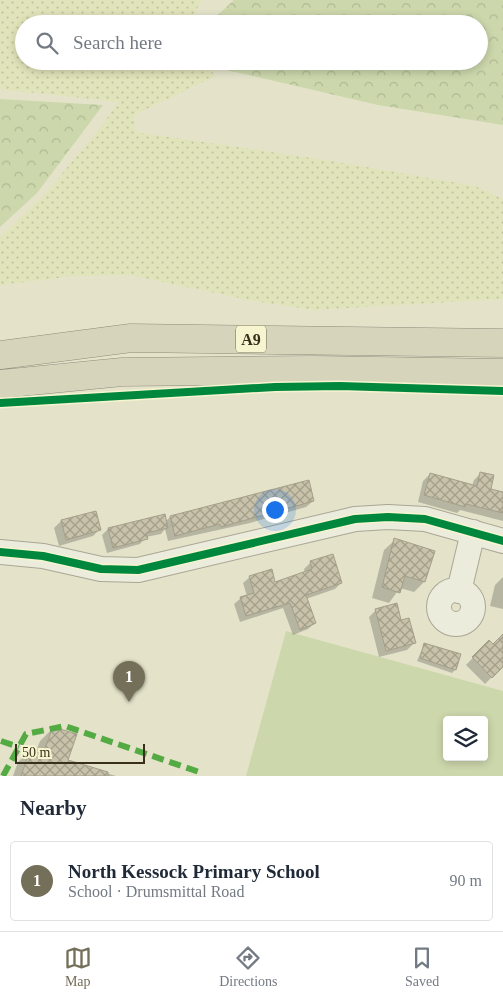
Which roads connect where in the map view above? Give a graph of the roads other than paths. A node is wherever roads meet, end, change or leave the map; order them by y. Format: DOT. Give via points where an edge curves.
graph roads {
  1 [pos="503,344"];
  2 [pos="0,355"];
  3 [pos="503,373"];
  4 [pos="0,384"];
  5 [pos="473,532"];
  6 [pos="503,541"];
  7 [pos="0,552"];
  8 [pos="460,591"];
  1 -- 2 [label="highway, A9" via="131,338"];
  3 -- 4 [label="highway, A9" via="314,370 122,372"];
  5 -- 6 [label="street"];
  5 -- 7 [label="street" via="425,519 355,519 138,570 101,569 44,556"];
  5 -- 8 [label="street"];
}
